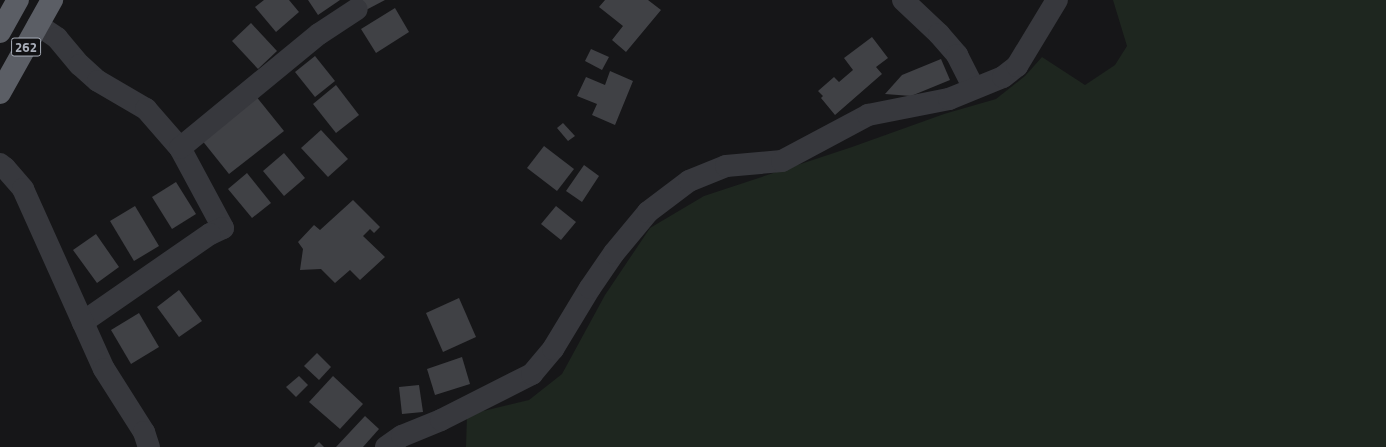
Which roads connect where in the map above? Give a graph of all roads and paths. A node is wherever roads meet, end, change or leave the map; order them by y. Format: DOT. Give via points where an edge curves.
graph roads {
  1 [pos="18,0"];
  2 [pos="52,0"];
  3 [pos="903,0"];
  4 [pos="1057,0"];
  5 [pos="357,9"];
  6 [pos="38,25"];
  7 [pos="0,32"];
  8 [pos="974,88"];
  9 [pos="0,93"];
  10 [pos="180,148"];
  11 [pos="0,164"];
  12 [pos="83,322"];
  13 [pos="149,447"];
  14 [pos="386,447"];
  1 -- 7 [label="highway, 262"];
  2 -- 6 [label="highway, 262"];
  3 -- 8 [label="street" via="957,55"];
  4 -- 8 [label="street" via="1017,66 1003,77"];
  5 -- 10 [label="street" via="319,34"];
  6 -- 9 [label="highway, 262"];
  6 -- 10 [label="street" via="57,38 98,81 146,109"];
  8 -- 14 [label="street" via="949,99 868,115 782,161 726,166 689,181 648,212 614,253 553,349 532,374 402,436"];
  10 -- 12 [label="street" via="223,228 210,234"];
  11 -- 12 [label="street" via="23,189"];
  12 -- 13 [label="street" via="104,369 144,432"];
}
